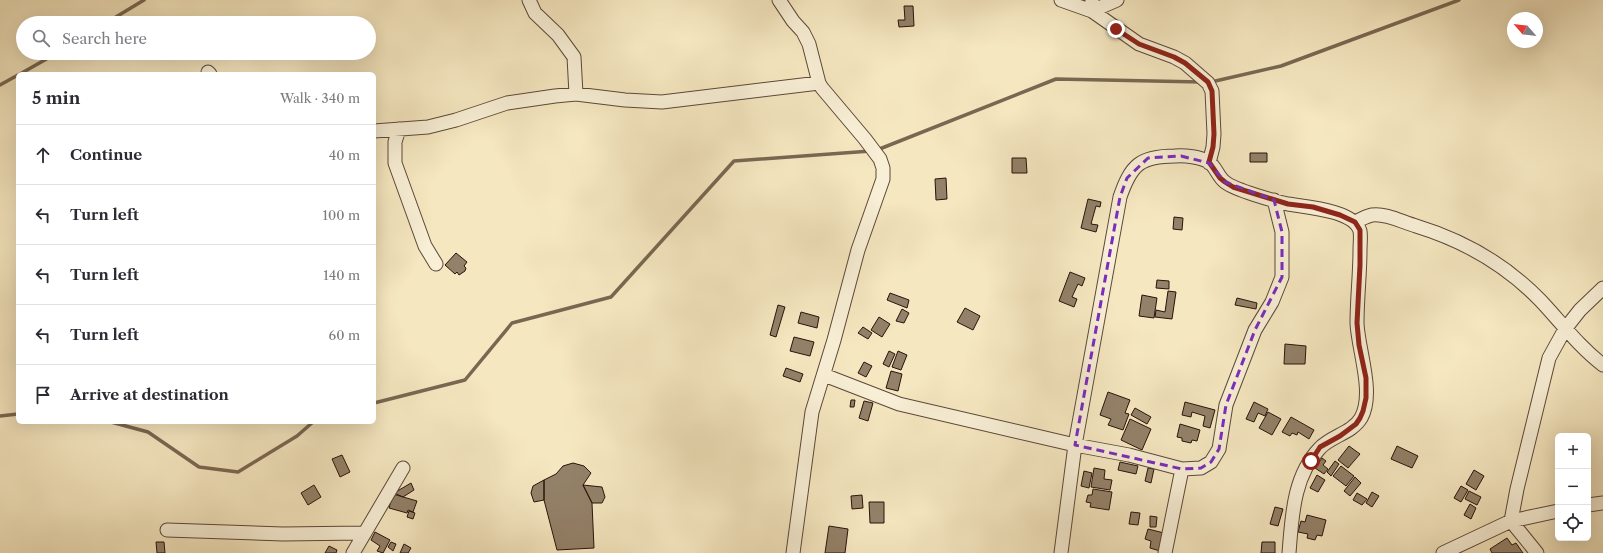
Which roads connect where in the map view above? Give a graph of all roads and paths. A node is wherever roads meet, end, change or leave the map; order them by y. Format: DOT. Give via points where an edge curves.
graph roads {
  1 [pos="529,0"];
  2 [pos="780,0"];
  3 [pos="1061,0"];
  4 [pos="1117,0"];
  5 [pos="1092,6"];
  6 [pos="819,83"];
  7 [pos="576,94"];
  8 [pos="399,129"];
  9 [pos="376,131"];
  10 [pos="1209,162"];
  11 [pos="1274,200"];
  12 [pos="1355,222"];
  13 [pos="436,264"];
  14 [pos="1603,288"];
  15 [pos="1565,329"];
  16 [pos="1603,365"];
  17 [pos="824,375"];
  18 [pos="1075,445"];
  19 [pos="403,468"];
  20 [pos="1182,469"];
  21 [pos="1603,502"];
  22 [pos="1591,504"];
  23 [pos="1555,512"];
  24 [pos="1511,521"];
  25 [pos="167,530"];
  26 [pos="363,533"];
  27 [pos="353,553"];
  28 [pos="793,553"];
  29 [pos="1061,553"];
  30 [pos="1165,553"];
  31 [pos="1289,553"];
  32 [pos="1443,553"];
  33 [pos="1537,553"];
  1 -- 7 [label="street" via="535,14 558,35 574,57"];
  2 -- 6 [label="street" via="809,44"];
  3 -- 5 [label="street"];
  4 -- 5 [label="street"];
  5 -- 10 [label="street" via="1139,44 1185,63 1208,82 1212,91 1214,134"];
  6 -- 7 [label="street" via="662,102"];
  6 -- 17 [label="street" via="866,139 883,168 882,179 858,250"];
  7 -- 8 [label="street" via="507,103 449,122 428,127"];
  8 -- 9 [label="street"];
  8 -- 13 [label="street" via="395,142 395,163 425,246"];
  10 -- 11 [label="street" via="1225,182 1233,187"];
  10 -- 18 [label="street" via="1181,156 1148,158 1136,166 1127,178 1120,197"];
  11 -- 12 [label="street" via="1313,207"];
  11 -- 20 [label="street" via="1282,232 1282,277 1272,302 1255,330 1226,405 1219,449 1212,462 1201,468"];
  12 -- 15 [label="street" via="1371,215 1385,216 1442,235 1475,250 1527,288"];
  12 -- 31 [label="street" via="1360,230 1357,323 1366,378 1365,404 1356,424 1320,447 1299,482 1292,510"];
  14 -- 15 [label="street"];
  15 -- 16 [label="street"];
  15 -- 24 [label="street" via="1549,358"];
  17 -- 18 [label="street" via="899,404"];
  17 -- 28 [label="street" via="812,412"];
  18 -- 20 [label="street" via="1129,455"];
  18 -- 29 [label="street"];
  19 -- 26 [label="street"];
  20 -- 30 [label="street"];
  21 -- 22 [label="street"];
  23 -- 24 [label="street"];
  24 -- 32 [label="street"];
  24 -- 33 [label="street"];
  25 -- 26 [label="street" via="283,534"];
  26 -- 27 [label="street"];
}
